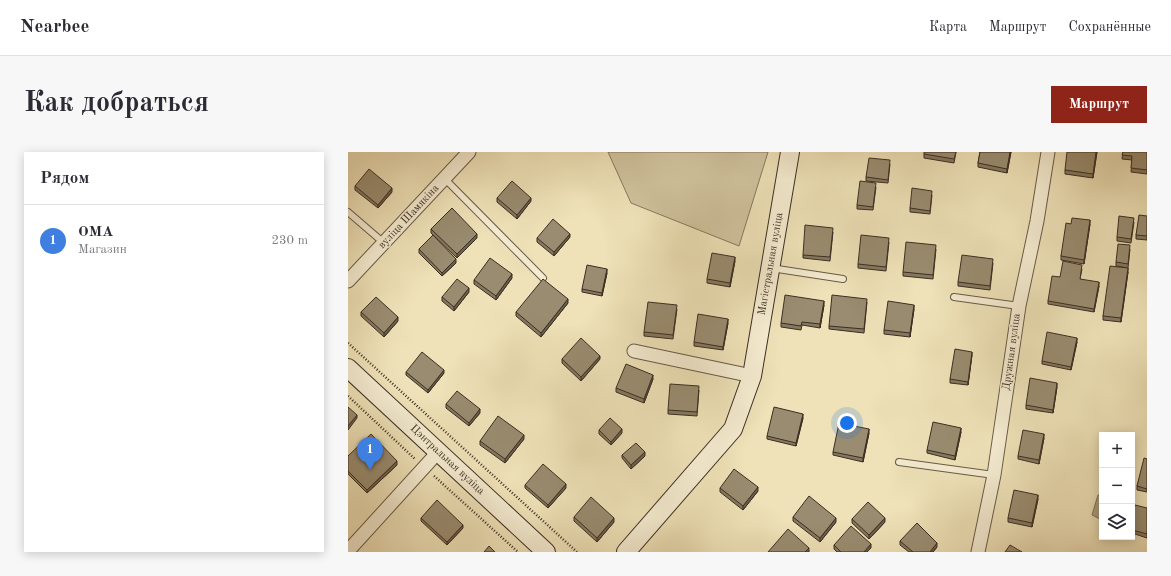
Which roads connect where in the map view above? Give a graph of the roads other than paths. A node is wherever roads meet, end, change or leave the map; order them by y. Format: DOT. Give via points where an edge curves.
graph roads {
  1 [pos="469,152"];
  2 [pos="790,152"];
  3 [pos="1048,152"];
  4 [pos="444,178"];
  5 [pos="348,212"];
  6 [pos="384,243"];
  7 [pos="770,268"];
  8 [pos="544,278"];
  9 [pos="843,279"];
  10 [pos="348,281"];
  11 [pos="954,297"];
  12 [pos="1019,306"];
  13 [pos="634,350"];
  14 [pos="348,368"];
  15 [pos="752,376"];
  16 [pos="439,452"];
  17 [pos="899,462"];
  18 [pos="994,475"];
  19 [pos="348,551"];
  20 [pos="546,552"];
  21 [pos="626,552"];
  22 [pos="978,552"];
  1 -- 4 [label="street, вуліца Шамякіна"];
  2 -- 7 [label="street, Магістральная вуліца"];
  3 -- 12 [label="street, Дружная вуліца"];
  4 -- 6 [label="street, вуліца Шамякіна"];
  4 -- 8 [label="lane"];
  5 -- 6 [label="lane"];
  6 -- 10 [label="street, вуліца Шамякіна"];
  7 -- 9 [label="lane"];
  7 -- 15 [label="street, Магістральная вуліца"];
  11 -- 12 [label="lane"];
  12 -- 18 [label="street, Дружная вуліца"];
  13 -- 15 [label="street"];
  14 -- 16 [label="street, Цэнтральная вуліца"];
  15 -- 21 [label="street, Магістральная вуліца" via="733,429"];
  16 -- 19 [label="street"];
  16 -- 20 [label="street, Цэнтральная вуліца"];
  17 -- 18 [label="lane"];
  18 -- 22 [label="street, Дружная вуліца"];
}
